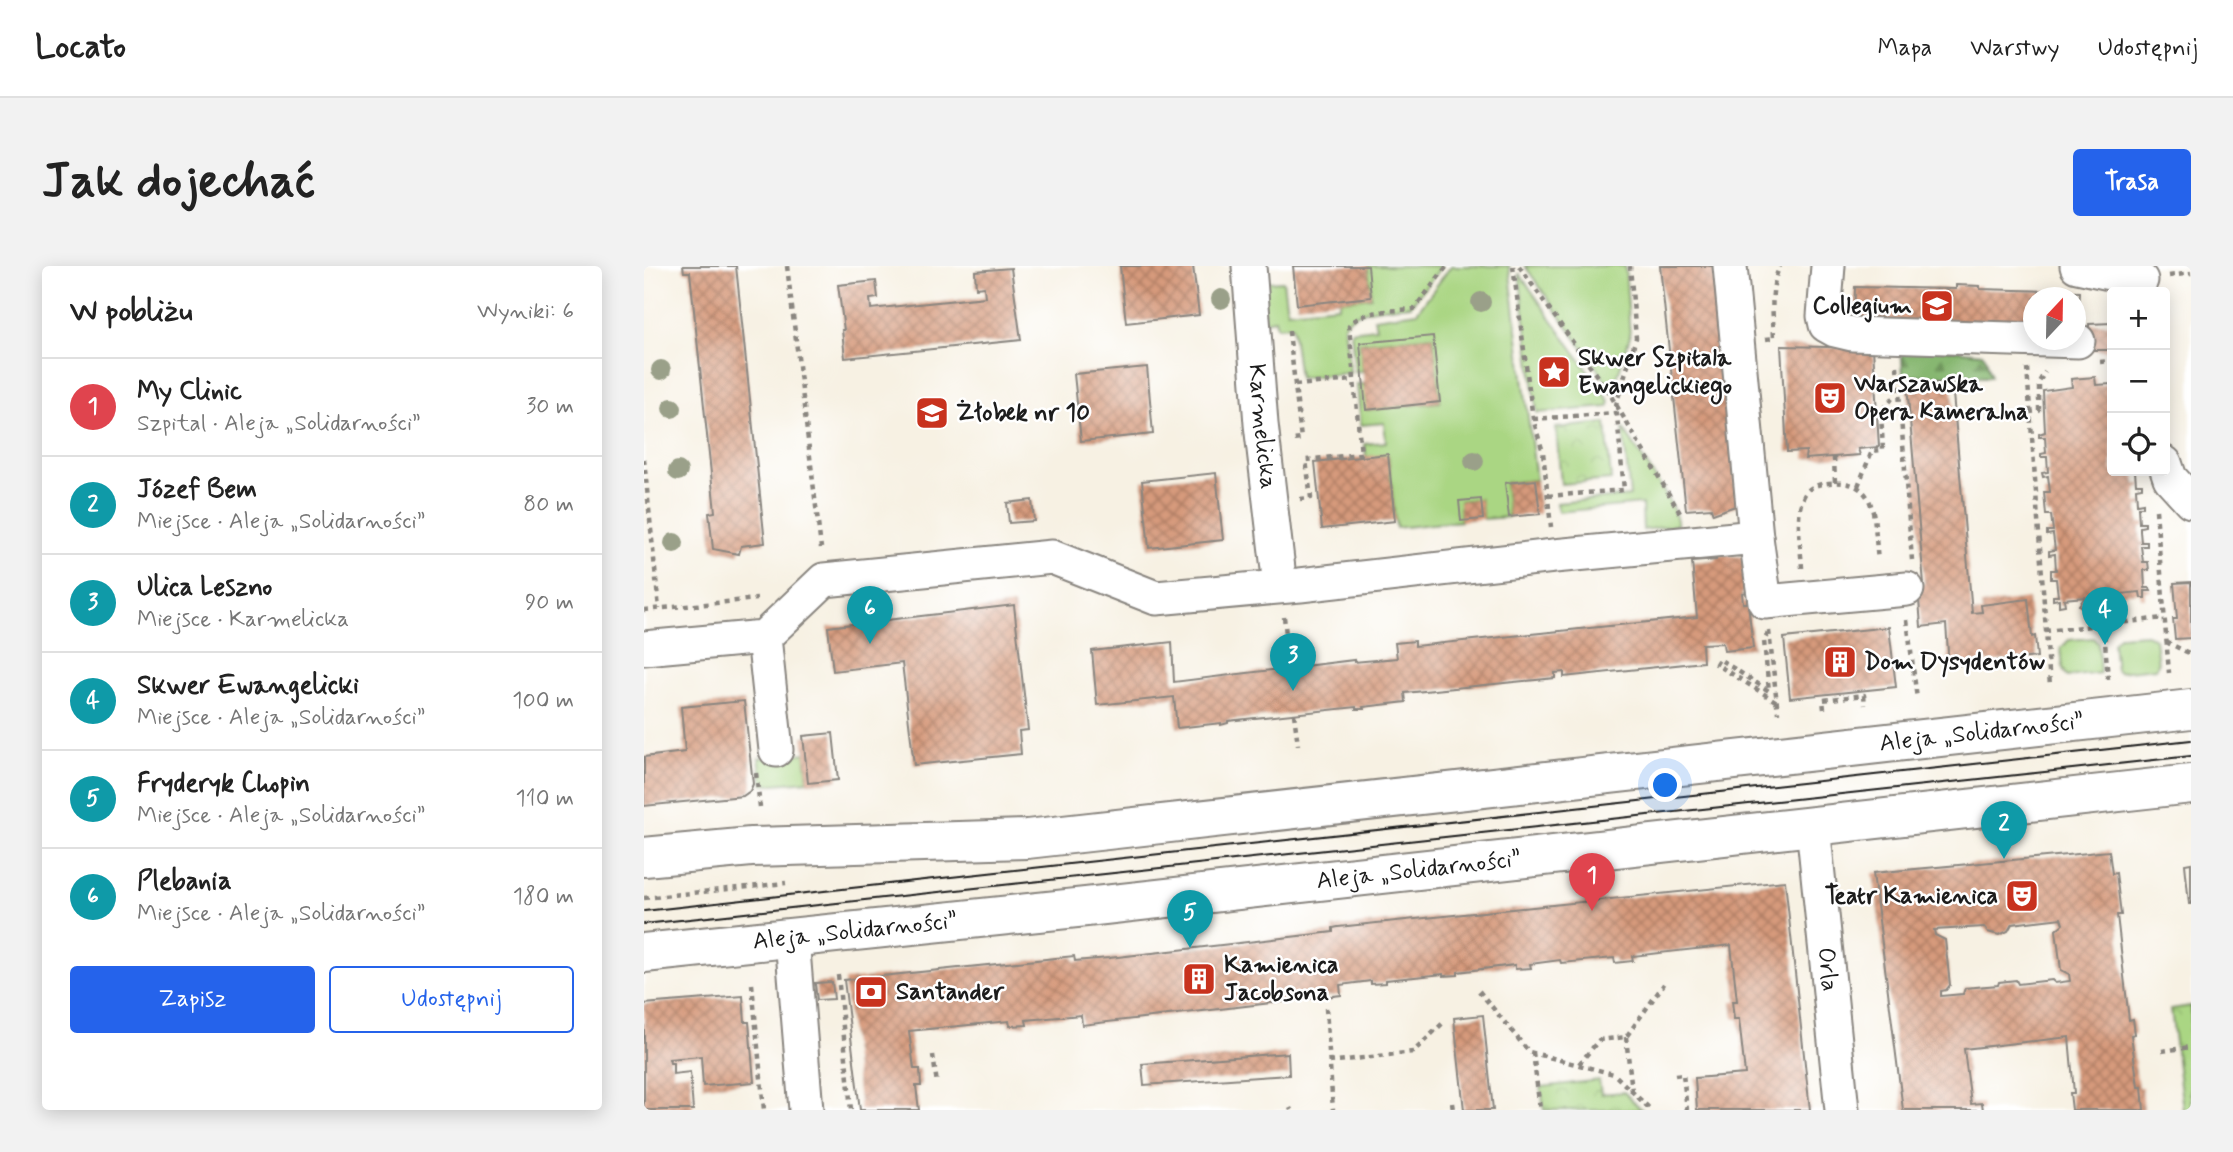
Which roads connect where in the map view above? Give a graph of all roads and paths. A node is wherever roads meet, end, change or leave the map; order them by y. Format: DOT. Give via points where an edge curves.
graph roads {
  1 [pos="787,266"];
  2 [pos="1249,266"];
  3 [pos="1447,266"];
  4 [pos="1513,266"];
  5 [pos="1519,266"];
  6 [pos="1630,266"];
  7 [pos="1730,266"];
  8 [pos="1780,266"];
  9 [pos="1828,266"];
  10 [pos="2077,266"];
  11 [pos="2141,279"];
  12 [pos="1773,315"];
  13 [pos="2088,352"];
  14 [pos="2107,359"];
  15 [pos="2048,367"];
  16 [pos="1897,375"];
  17 [pos="1353,380"];
  18 [pos="2027,381"];
  19 [pos="1295,386"];
  20 [pos="1899,398"];
  21 [pos="1616,405"];
  22 [pos="1616,412"];
  23 [pos="2029,412"];
  24 [pos="1534,419"];
  25 [pos="1834,457"];
  26 [pos="644,459"];
  27 [pos="2169,476"];
  28 [pos="1835,483"];
  29 [pos="1858,486"];
  30 [pos="1548,496"];
  31 [pos="1311,498"];
  32 [pos="2155,498"];
  33 [pos="2191,501"];
  34 [pos="1756,537"];
  35 [pos="1686,544"];
  36 [pos="1554,556"];
  37 [pos="1878,559"];
  38 [pos="1801,563"];
  39 [pos="1280,586"];
  40 [pos="817,587"];
  41 [pos="1907,589"];
  42 [pos="2102,605"];
  43 [pos="659,609"];
  44 [pos="644,610"];
  45 [pos="2164,618"];
  46 [pos="2104,625"];
  47 [pos="1769,630"];
  48 [pos="2045,631"];
  49 [pos="1910,635"];
  50 [pos="764,636"];
  51 [pos="2166,642"];
  52 [pos="644,648"];
  53 [pos="1771,649"];
  54 [pos="2191,654"];
  55 [pos="1290,668"];
  56 [pos="2169,673"];
  57 [pos="2108,680"];
  58 [pos="2050,686"];
  59 [pos="1917,699"];
  60 [pos="1777,702"];
  61 [pos="1865,705"];
  62 [pos="1824,709"];
  63 [pos="2191,709"];
  64 [pos="1294,713"];
  65 [pos="1779,713"];
  66 [pos="1298,745"];
  67 [pos="776,750"];
  68 [pos="2191,770"];
  69 [pos="2191,784"];
  70 [pos="2089,794"];
  71 [pos="1813,826"];
  72 [pos="644,858"];
  73 [pos="797,882"];
  74 [pos="644,898"];
  75 [pos="792,938"];
  76 [pos="644,953"];
  77 [pos="838,975"];
  78 [pos="752,984"];
  79 [pos="1664,984"];
  80 [pos="1479,991"];
  81 [pos="1326,1009"];
  82 [pos="1444,1022"];
  83 [pos="1626,1037"];
  84 [pos="2191,1047"];
  85 [pos="2162,1051"];
  86 [pos="1533,1052"];
  87 [pos="933,1055"];
  88 [pos="1329,1062"];
  89 [pos="1579,1064"];
  90 [pos="1675,1075"];
  91 [pos="937,1084"];
  92 [pos="1632,1091"];
  93 [pos="1452,1103"];
  94 [pos="764,1110"];
  95 [pos="806,1110"];
  96 [pos="851,1110"];
  97 [pos="1333,1110"];
  98 [pos="1453,1110"];
  99 [pos="1540,1110"];
  100 [pos="1651,1110"];
  101 [pos="1687,1110"];
  102 [pos="1842,1110"];
  1 -- 40 [label="path"];
  2 -- 39 [label="street, Karmelicka"];
  3 -- 17 [label="path" via="1414,309 1374,313 1352,322 1348,331"];
  4 -- 24 [label="path"];
  5 -- 21 [label="path"];
  6 -- 21 [label="path" via="1636,338"];
  7 -- 34 [label="street"];
  8 -- 12 [label="path" via="1772,290"];
  9 -- 13 [label="street" via="1824,316 1826,326 1835,330"];
  10 -- 11 [label="street"];
  13 -- 14 [label="path"];
  15 -- 23 [label="path" via="2039,382 2039,411"];
  16 -- 20 [label="path"];
  17 -- 19 [label="path"];
  17 -- 31 [label="path" via="1361,454 1307,460"];
  18 -- 23 [label="path"];
  20 -- 29 [label="path" via="1892,399 1881,412 1883,450 1872,451"];
  20 -- 41 [label="path" via="1913,568"];
  21 -- 22 [label="path"];
  21 -- 35 [label="path" via="1684,519"];
  22 -- 24 [label="path"];
  22 -- 30 [label="path" via="1624,490"];
  23 -- 48 [label="path"];
  24 -- 30 [label="path" via="1544,452"];
  25 -- 28 [label="path"];
  26 -- 43 [label="path"];
  27 -- 33 [label="street"];
  28 -- 29 [label="path"];
  28 -- 38 [label="path" via="1818,484 1803,497 1799,510"];
  29 -- 37 [label="path" via="1872,506"];
  30 -- 36 [label="path"];
  32 -- 45 [label="path"];
  34 -- 35 [label="street"];
  34 -- 41 [label="street" via="1765,602"];
  35 -- 36 [label="street"];
  36 -- 39 [label="street"];
  39 -- 40 [label="street" via="1156,598 1052,557"];
  39 -- 55 [label="path"];
  40 -- 43 [label="path"];
  40 -- 50 [label="street"];
  42 -- 46 [label="path"];
  43 -- 44 [label="path"];
  45 -- 46 [label="path"];
  45 -- 51 [label="path"];
  46 -- 48 [label="path"];
  46 -- 57 [label="path"];
  47 -- 60 [label="path" via="1764,641 1769,691 1719,659 1716,664"];
  48 -- 58 [label="path"];
  49 -- 59 [label="path"];
  50 -- 52 [label="street"];
  50 -- 67 [label="street"];
  51 -- 54 [label="path"];
  51 -- 56 [label="path"];
  53 -- 60 [label="path"];
  60 -- 65 [label="path"];
  61 -- 62 [label="path" via="1864,695 1844,696 1823,700"];
  63 -- 72 [label="main road, Aleja „Solidarności”" via="1027,839 751,847"];
  64 -- 66 [label="path"];
  68 -- 70 [label="street"];
  69 -- 70 [label="main road, Aleja „Solidarności”"];
  70 -- 71 [label="main road, Aleja „Solidarności”"];
  71 -- 75 [label="main road, Aleja „Solidarności”"];
  71 -- 102 [label="street, Orla"];
  73 -- 74 [label="path"];
  75 -- 76 [label="main road, Aleja „Solidarności”"];
  75 -- 95 [label="street"];
  77 -- 96 [label="path"];
  78 -- 94 [label="path"];
  79 -- 83 [label="path"];
  80 -- 86 [label="path"];
  81 -- 88 [label="path"];
  82 -- 88 [label="path" via="1413,1052"];
  83 -- 89 [label="path" via="1599,1040"];
  83 -- 92 [label="path"];
  84 -- 85 [label="path"];
  86 -- 89 [label="path"];
  86 -- 99 [label="path"];
  87 -- 91 [label="path"];
  88 -- 97 [label="path"];
  89 -- 92 [label="path" via="1614,1074"];
  90 -- 101 [label="path" via="1683,1074"];
  92 -- 100 [label="path"];
  93 -- 98 [label="path"];
}
